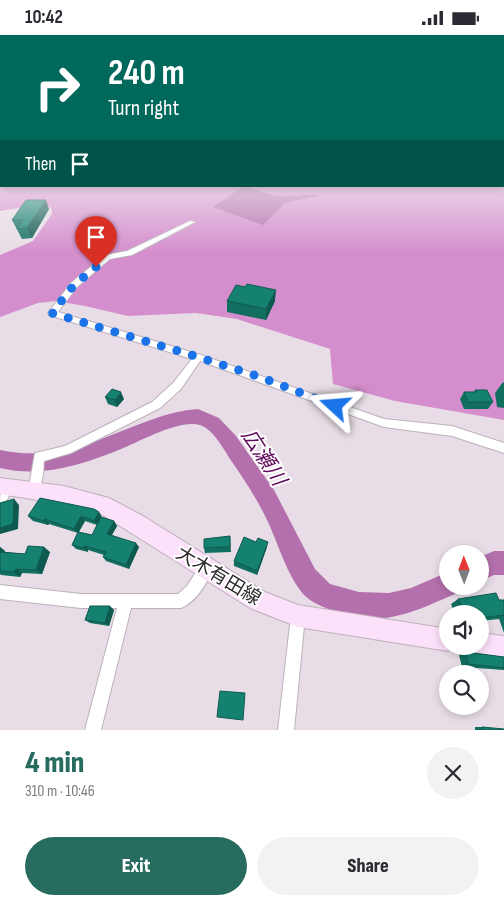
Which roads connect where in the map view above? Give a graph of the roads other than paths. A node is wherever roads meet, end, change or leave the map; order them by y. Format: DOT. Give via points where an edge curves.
graph roads {
  1 [pos="192,223"];
  2 [pos="198,357"];
  3 [pos="504,448"];
  4 [pos="33,487"];
  5 [pos="3,492"];
  6 [pos="206,569"];
  7 [pos="0,592"];
  8 [pos="126,601"];
  9 [pos="298,616"];
  10 [pos="439,638"];
  11 [pos="489,645"];
  12 [pos="504,647"];
  13 [pos="93,730"];
  14 [pos="286,730"];
  1 -- 2 [label="street" via="128,253 108,257 74,285 52,313"];
  2 -- 3 [label="street" via="384,423 452,431"];
  2 -- 4 [label="street" via="177,386 149,409 67,450 39,457"];
  4 -- 5 [label="main road, 大木有田線"];
  4 -- 6 [label="main road, 大木有田線" via="102,504"];
  6 -- 8 [label="street" via="192,591 181,601"];
  6 -- 9 [label="main road, 大木有田線" via="258,599"];
  7 -- 8 [label="street" via="81,601"];
  8 -- 13 [label="street"];
  9 -- 10 [label="main road, 大木有田線"];
  9 -- 14 [label="street"];
  11 -- 12 [label="main road"];
}
